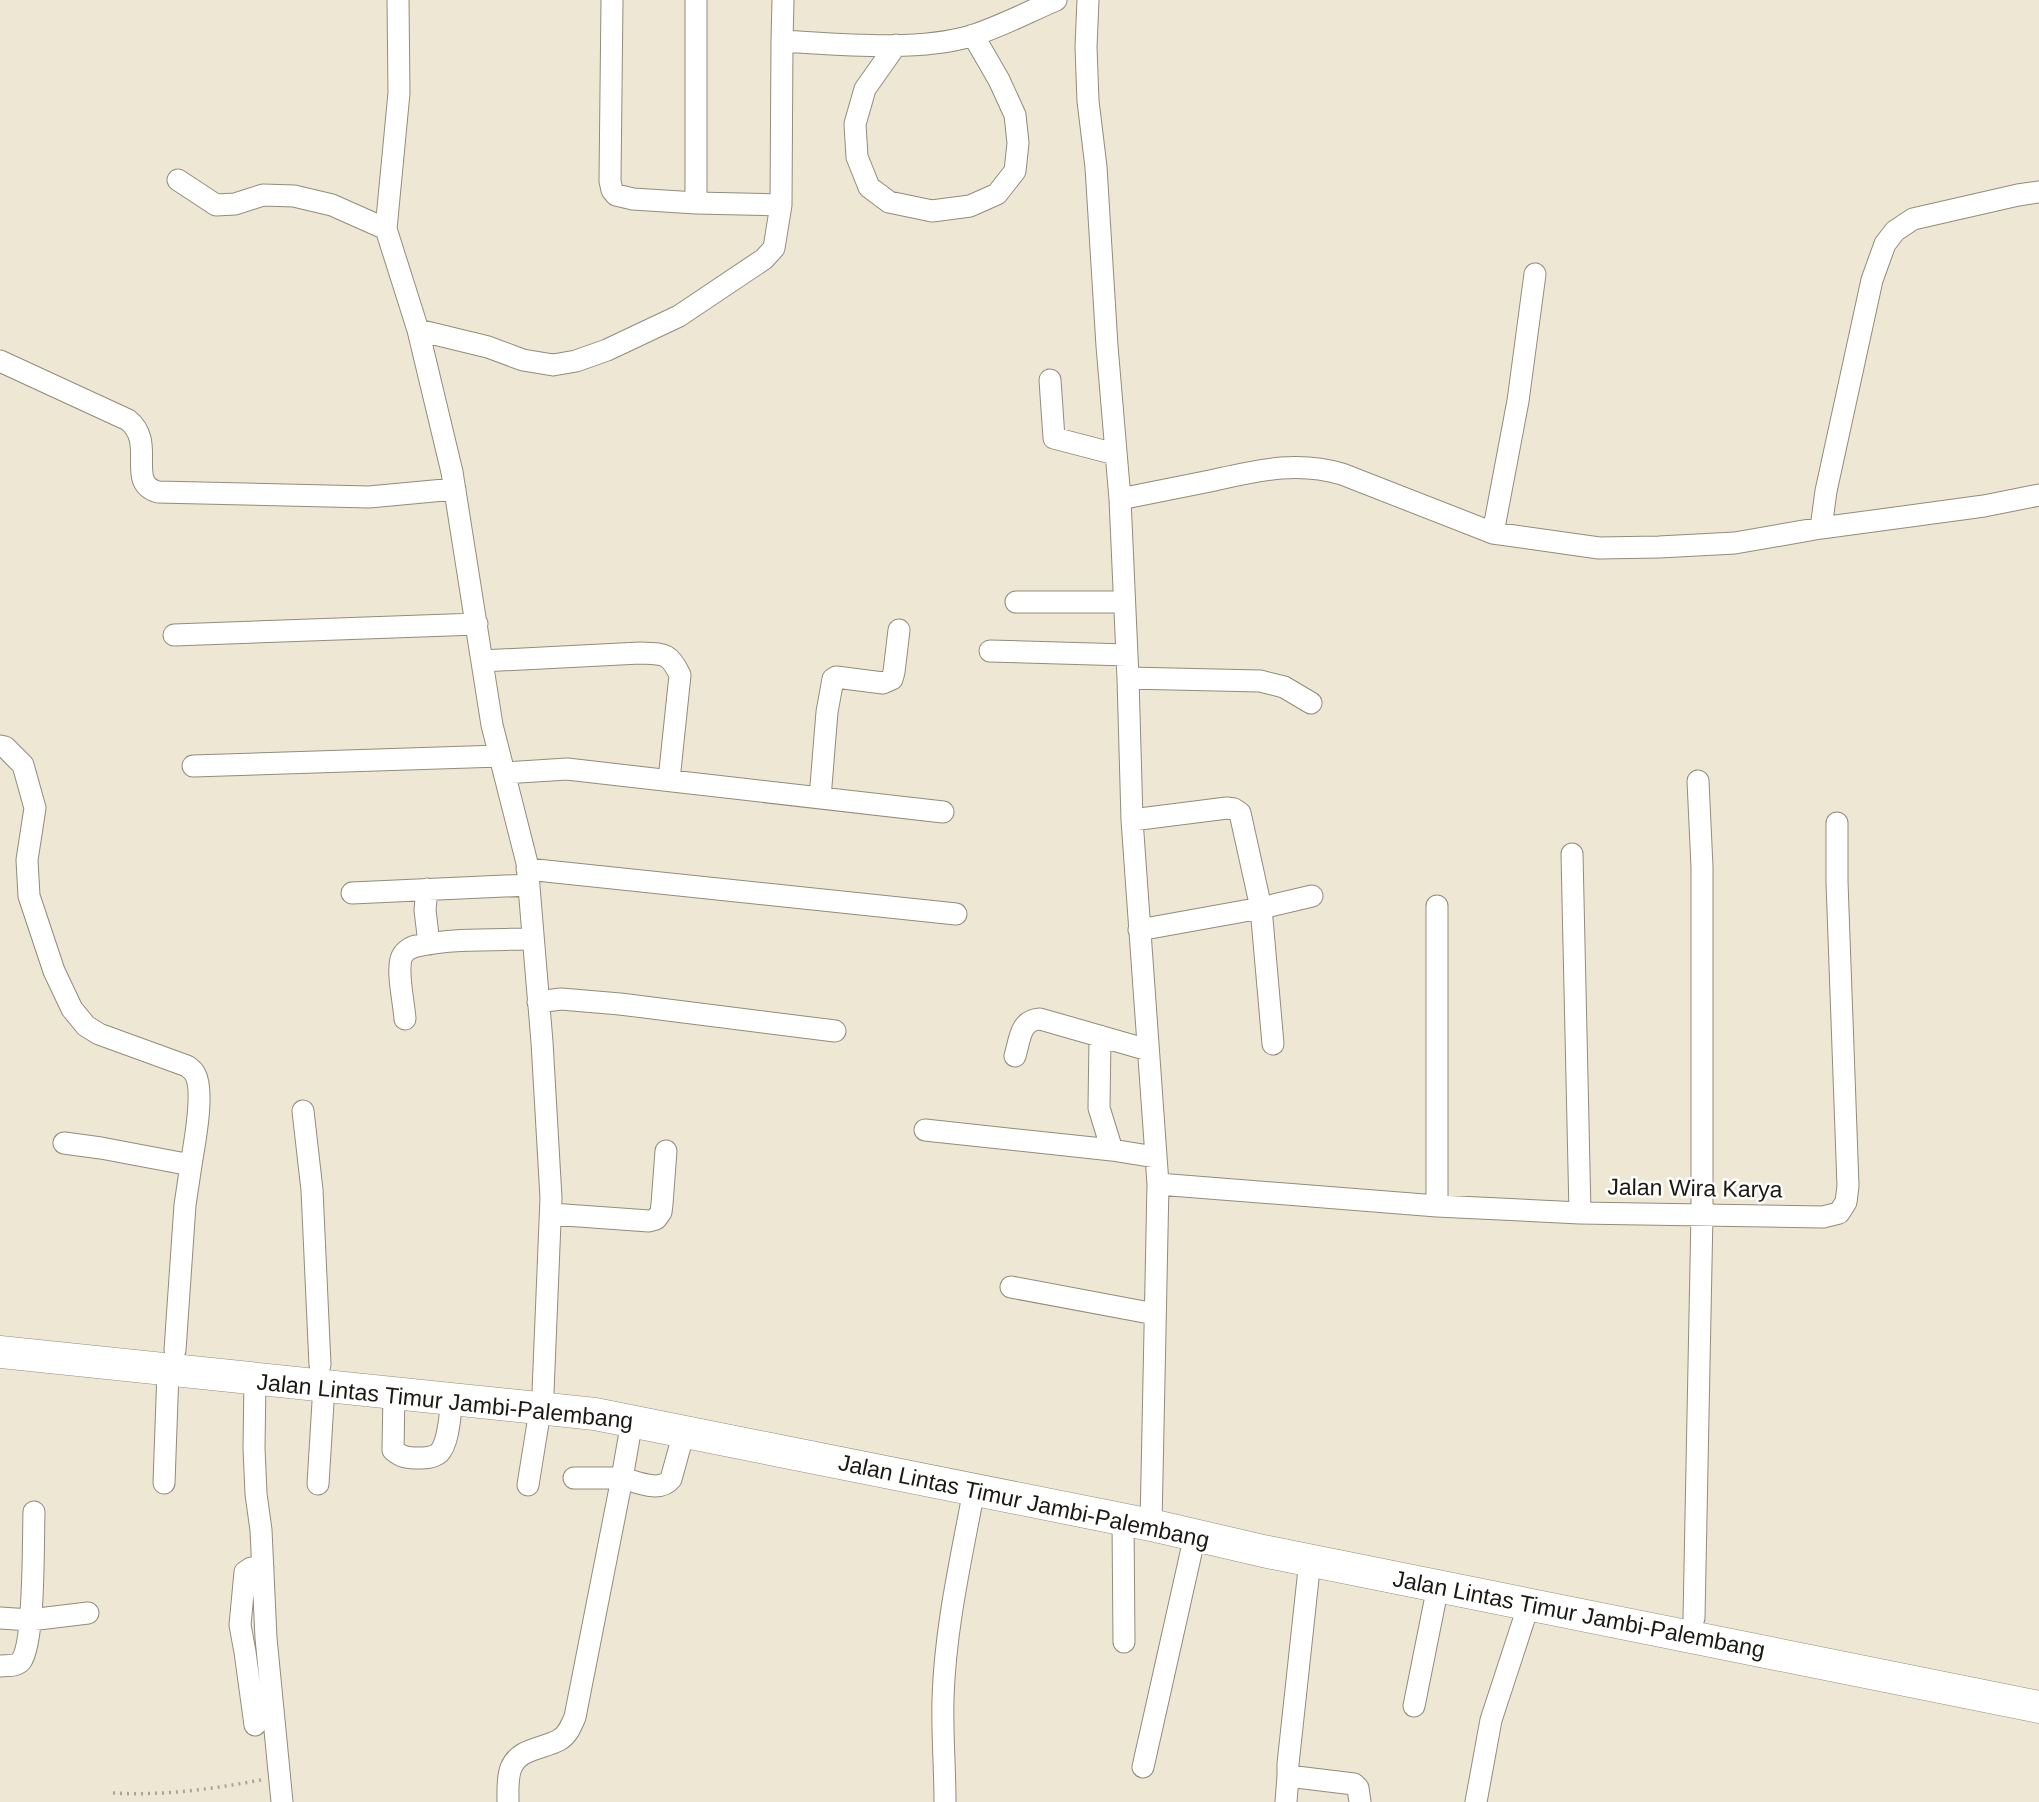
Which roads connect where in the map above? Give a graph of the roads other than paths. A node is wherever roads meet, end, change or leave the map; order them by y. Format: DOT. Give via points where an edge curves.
graph roads {
  1 [pos="398,0"];
  2 [pos="612,0"];
  3 [pos="696,0"];
  4 [pos="783,0"];
  5 [pos="1056,0"];
  6 [pos="1088,0"];
  7 [pos="973,35"];
  8 [pos="782,41"];
  9 [pos="896,45"];
  10 [pos="178,180"];
  11 [pos="2039,192"];
  12 [pos="696,203"];
  13 [pos="781,205"];
  14 [pos="386,229"];
  15 [pos="1535,274"];
  16 [pos="418,330"];
  17 [pos="0,361"];
  18 [pos="1050,380"];
  19 [pos="1115,454"];
  20 [pos="454,481"];
  21 [pos="2039,495"];
  22 [pos="1120,499"];
  23 [pos="1821,528"];
  24 [pos="1493,533"];
  25 [pos="1016,602"];
  26 [pos="1124,602"];
  27 [pos="477,624"];
  28 [pos="899,630"];
  29 [pos="174,635"];
  30 [pos="990,651"];
  31 [pos="1127,655"];
  32 [pos="482,661"];
  33 [pos="1128,678"];
  34 [pos="1311,703"];
  35 [pos="0,746"];
  36 [pos="502,764"];
  37 [pos="193,766"];
  38 [pos="670,780"];
  39 [pos="1698,781"];
  40 [pos="820,798"];
  41 [pos="943,812"];
  42 [pos="1132,820"];
  43 [pos="1837,823"];
  44 [pos="1572,854"];
  45 [pos="528,877"];
  46 [pos="427,889"];
  47 [pos="352,893"];
  48 [pos="1312,896"];
  49 [pos="1437,906"];
  50 [pos="1261,908"];
  51 [pos="956,914"];
  52 [pos="1139,930"];
  53 [pos="533,939"];
  54 [pos="429,944"];
  55 [pos="538,1002"];
  56 [pos="405,1019"];
  57 [pos="835,1031"];
  58 [pos="1100,1036"];
  59 [pos="1273,1044"];
  60 [pos="1148,1050"];
  61 [pos="1015,1056"];
  62 [pos="303,1111"];
  63 [pos="925,1130"];
  64 [pos="64,1143"];
  65 [pos="1112,1150"];
  66 [pos="666,1151"];
  67 [pos="1155,1157"];
  68 [pos="191,1165"];
  69 [pos="1158,1184"];
  70 [pos="1437,1206"];
  71 [pos="1580,1213"];
  72 [pos="551,1214"];
  73 [pos="1702,1214"];
  74 [pos="1011,1287"];
  75 [pos="1155,1314"];
  76 [pos="0,1333"];
  77 [pos="0,1352"];
  78 [pos="171,1360"];
  79 [pos="322,1376"];
  80 [pos="255,1380"];
  81 [pos="394,1394"];
  82 [pos="452,1399"];
  83 [pos="542,1400"];
  84 [pos="632,1421"];
  85 [pos="684,1432"];
  86 [pos="574,1478"];
  87 [pos="622,1478"];
  88 [pos="164,1483"];
  89 [pos="318,1484"];
  90 [pos="528,1486"];
  91 [pos="974,1490"];
  92 [pos="34,1512"];
  93 [pos="1141,1518"];
  94 [pos="1195,1535"];
  95 [pos="1310,1560"];
  96 [pos="263,1568"];
  97 [pos="1438,1586"];
  98 [pos="1529,1604"];
  99 [pos="88,1613"];
  100 [pos="0,1618"];
  101 [pos="1694,1618"];
  102 [pos="30,1620"];
  103 [pos="1124,1642"];
  104 [pos="0,1666"];
  105 [pos="2039,1685"];
  106 [pos="1414,1706"];
  107 [pos="2039,1707"];
  108 [pos="255,1724"];
  109 [pos="1143,1767"];
  110 [pos="1288,1776"];
  111 [pos="282,1802"];
  112 [pos="508,1802"];
  113 [pos="945,1802"];
  114 [pos="1286,1802"];
  115 [pos="1360,1802"];
  116 [pos="1476,1802"];
  1 -- 14 [label="street" via="399,93"];
  2 -- 12 [label="street" via="612,190 621,197"];
  3 -- 12 [label="street"];
  4 -- 8 [label="street"];
  5 -- 7 [label="street"];
  6 -- 19 [label="street" via="1088,101"];
  7 -- 9 [label="street"];
  7 -- 9 [label="street" via="1014,115 1015,171 997,194 970,206 932,211 889,202 869,187 857,157 855,124 865,89"];
  8 -- 9 [label="street"];
  8 -- 13 [label="street"];
  10 -- 14 [label="street" via="216,205 263,195 294,196 332,205"];
  11 -- 23 [label="street" via="1913,219 1885,244 1872,280"];
  12 -- 13 [label="street"];
  13 -- 16 [label="street" via="774,248 764,259 679,316 607,350 553,365"];
  14 -- 16 [label="street"];
  15 -- 24 [label="street" via="1518,401"];
  16 -- 20 [label="street"];
  17 -- 20 [label="street" via="134,425 142,441 142,480 152,490 369,497"];
  18 -- 19 [label="street" via="1054,438"];
  19 -- 22 [label="street"];
  20 -- 27 [label="street"];
  21 -- 23 [label="street"];
  22 -- 24 [label="street" via="1273,468 1322,468"];
  22 -- 26 [label="street"];
  23 -- 24 [label="street" via="1735,543 1599,548"];
  25 -- 26 [label="street"];
  26 -- 31 [label="street"];
  27 -- 29 [label="street"];
  27 -- 32 [label="street"];
  28 -- 40 [label="street" via="892,679 833,679"];
  30 -- 31 [label="street"];
  31 -- 33 [label="street"];
  32 -- 36 [label="street"];
  32 -- 38 [label="street" via="664,654 680,675"];
  33 -- 34 [label="street" via="1260,681 1284,687"];
  33 -- 42 [label="street"];
  35 -- 68 [label="street" via="23,765 36,808 27,860 29,896 72,1009 99,1034 194,1072 200,1094"];
  36 -- 37 [label="street"];
  36 -- 38 [label="street"];
  36 -- 45 [label="street"];
  38 -- 40 [label="street"];
  39 -- 73 [label="street"];
  40 -- 41 [label="street"];
  42 -- 50 [label="street" via="1227,808 1240,813"];
  42 -- 52 [label="street"];
  43 -- 73 [label="street, Jalan Wira Karya" via="1846,1202 1839,1213 1823,1217"];
  44 -- 71 [label="street"];
  45 -- 46 [label="street"];
  45 -- 51 [label="street"];
  45 -- 53 [label="street"];
  46 -- 47 [label="street"];
  46 -- 54 [label="street"];
  48 -- 50 [label="street"];
  49 -- 70 [label="street"];
  50 -- 52 [label="street"];
  50 -- 59 [label="street"];
  52 -- 60 [label="street"];
  53 -- 54 [label="street"];
  53 -- 55 [label="street"];
  54 -- 56 [label="street" via="415,946 401,957"];
  55 -- 57 [label="street" via="561,999 620,1004"];
  55 -- 72 [label="street"];
  58 -- 60 [label="street"];
  58 -- 61 [label="street" via="1032,1020 1024,1027"];
  58 -- 65 [label="street" via="1099,1108"];
  60 -- 67 [label="street"];
  62 -- 79 [label="street"];
  63 -- 65 [label="street"];
  64 -- 68 [label="street"];
  65 -- 67 [label="street"];
  66 -- 72 [label="street" via="661,1212 656,1219"];
  67 -- 69 [label="street"];
  68 -- 78 [label="street"];
  69 -- 70 [label="street, Jalan Wira Karya"];
  69 -- 75 [label="street"];
  70 -- 71 [label="street, Jalan Wira Karya"];
  71 -- 73 [label="street, Jalan Wira Karya"];
  72 -- 83 [label="street"];
  73 -- 101 [label="street"];
  74 -- 75 [label="street"];
  75 -- 93 [label="street"];
  76 -- 78 [label="highway, Jalan Lintas Timur Jambi-Palembang"];
  77 -- 78 [label="highway, Jalan Lintas Timur Jambi-Palembang"];
  78 -- 79 [label="highway, Jalan Lintas Timur Jambi-Palembang"];
  78 -- 80 [label="highway, Jalan Lintas Timur Jambi-Palembang"];
  78 -- 88 [label="street"];
  79 -- 80 [label="highway, Jalan Lintas Timur Jambi-Palembang"];
  79 -- 81 [label="highway, Jalan Lintas Timur Jambi-Palembang"];
  79 -- 83 [label="highway, Jalan Lintas Timur Jambi-Palembang"];
  79 -- 89 [label="street"];
  80 -- 96 [label="street" via="254,1448"];
  81 -- 82 [label="highway, Jalan Lintas Timur Jambi-Palembang"];
  81 -- 82 [label="street" via="393,1450 408,1458 430,1458 439,1453"];
  82 -- 83 [label="highway, Jalan Lintas Timur Jambi-Palembang"];
  83 -- 84 [label="highway, Jalan Lintas Timur Jambi-Palembang"];
  83 -- 90 [label="street"];
  83 -- 93 [label="highway, Jalan Lintas Timur Jambi-Palembang" via="594,1399 788,1434"];
  84 -- 85 [label="highway, Jalan Lintas Timur Jambi-Palembang"];
  84 -- 87 [label="street"];
  85 -- 87 [label="street" via="667,1485"];
  85 -- 91 [label="highway, Jalan Lintas Timur Jambi-Palembang"];
  86 -- 87 [label="street"];
  87 -- 112 [label="street" via="575,1717 570,1731 559,1740 518,1758 511,1767"];
  91 -- 93 [label="highway, Jalan Lintas Timur Jambi-Palembang"];
  91 -- 113 [label="street" via="946,1660"];
  92 -- 102 [label="street"];
  93 -- 94 [label="highway, Jalan Lintas Timur Jambi-Palembang"];
  93 -- 101 [label="highway, Jalan Lintas Timur Jambi-Palembang"];
  93 -- 103 [label="street"];
  94 -- 95 [label="highway, Jalan Lintas Timur Jambi-Palembang"];
  94 -- 109 [label="street"];
  95 -- 97 [label="highway, Jalan Lintas Timur Jambi-Palembang"];
  95 -- 110 [label="street"];
  96 -- 108 [label="street" via="245,1572 240,1625"];
  96 -- 111 [label="street"];
  97 -- 98 [label="highway, Jalan Lintas Timur Jambi-Palembang"];
  97 -- 106 [label="street"];
  98 -- 107 [label="highway, Jalan Lintas Timur Jambi-Palembang"];
  98 -- 116 [label="street" via="1491,1720"];
  99 -- 102 [label="street"];
  100 -- 102 [label="street"];
  101 -- 105 [label="highway, Jalan Lintas Timur Jambi-Palembang"];
  102 -- 104 [label="street" via="22,1660"];
  110 -- 114 [label="street"];
  110 -- 115 [label="street" via="1354,1784"];
}
